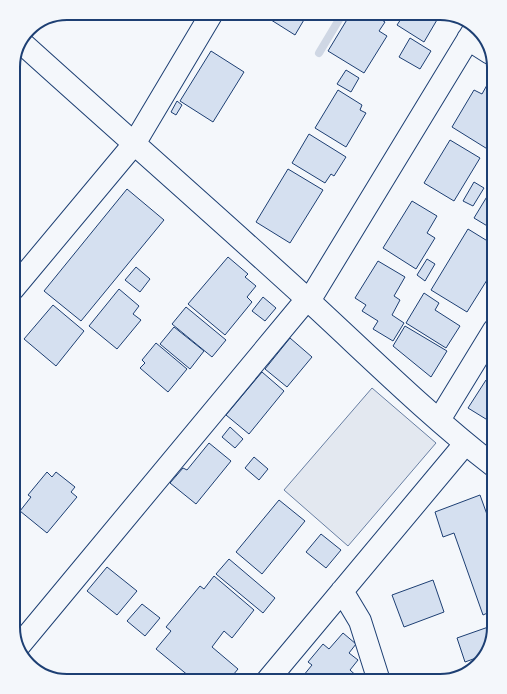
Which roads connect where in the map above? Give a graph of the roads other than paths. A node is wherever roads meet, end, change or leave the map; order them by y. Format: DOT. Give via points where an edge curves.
graph roads {
  1 [pos="208,20"];
  2 [pos="472,34"];
  3 [pos="481,44"];
  4 [pos="25,46"];
  5 [pos="134,144"];
  6 [pos="20,281"];
  7 [pos="308,300"];
  8 [pos="487,341"];
  9 [pos="438,420"];
  10 [pos="465,444"];
  11 [pos="487,461"];
  12 [pos="342,591"];
  13 [pos="23,641"];
  14 [pos="273,674"];
  15 [pos="377,674"];
  1 -- 5 [label="street"];
  2 -- 3 [label="street"];
  2 -- 7 [label="street"];
  4 -- 5 [label="street"];
  5 -- 6 [label="street"];
  5 -- 7 [label="street"];
  7 -- 9 [label="street"];
  7 -- 13 [label="street"];
  8 -- 9 [label="street"];
  9 -- 10 [label="street"];
  10 -- 11 [label="street"];
  10 -- 12 [label="street"];
  12 -- 14 [label="street"];
  12 -- 15 [label="street" via="360,621"];
}
